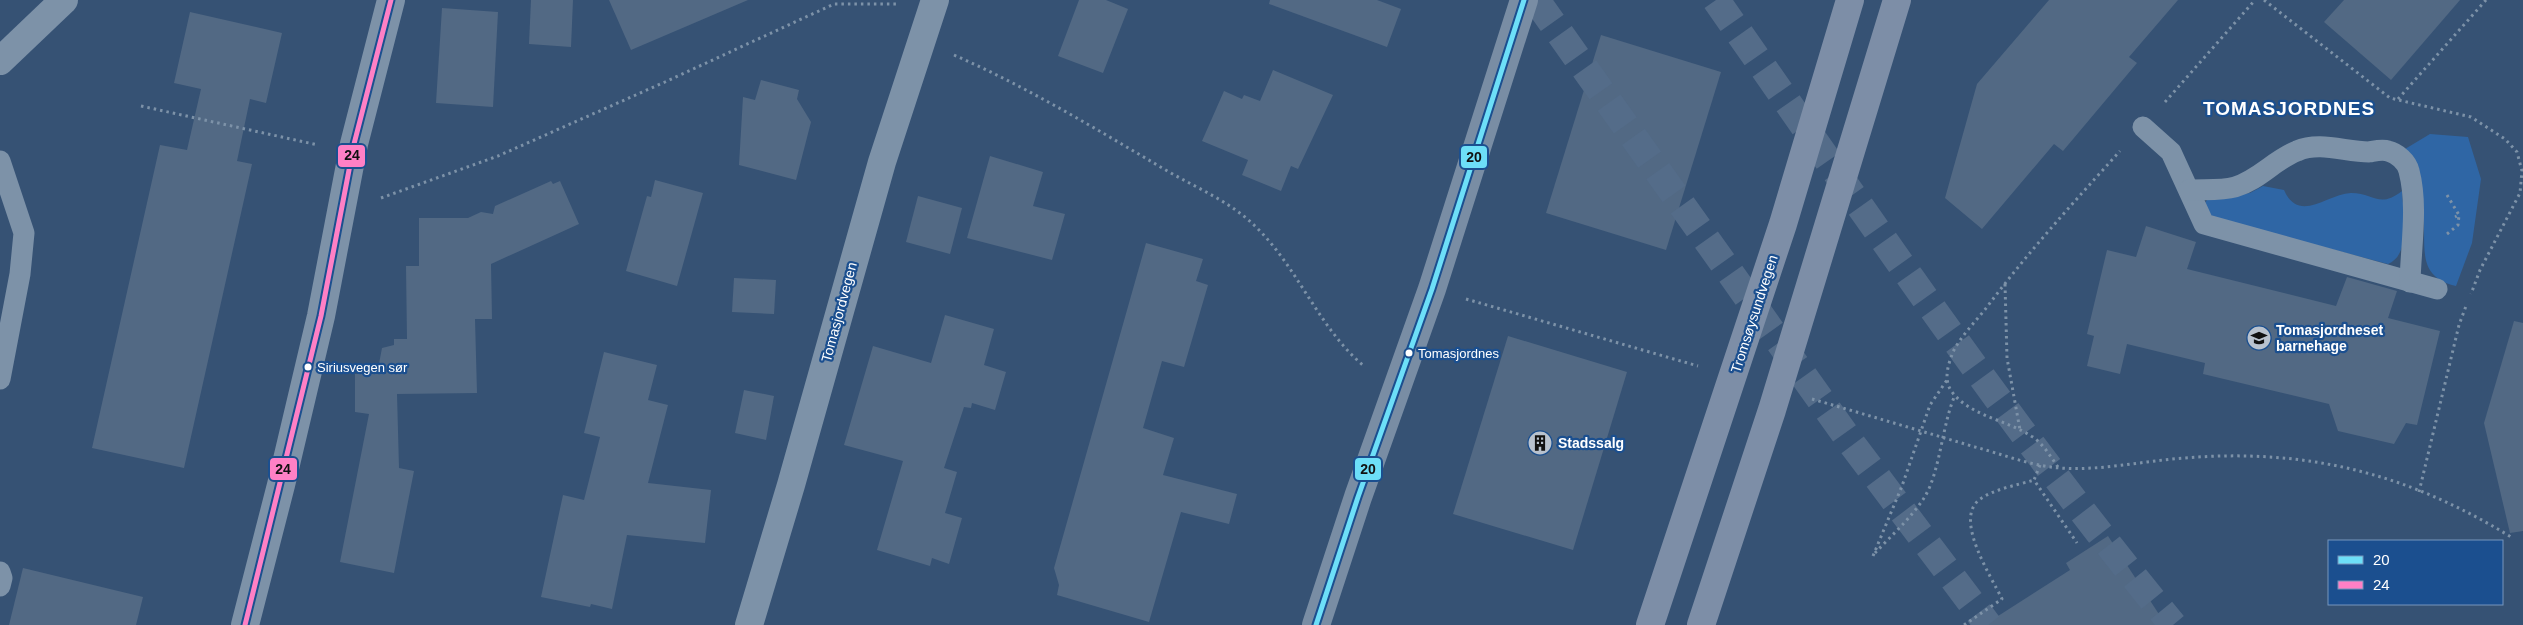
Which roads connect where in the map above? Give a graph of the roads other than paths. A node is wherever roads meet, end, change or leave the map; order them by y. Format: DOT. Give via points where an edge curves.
graph roads {
  1 [pos="64,0"];
  2 [pos="391,0"];
  3 [pos="1524,0"];
  4 [pos="1850,0"];
  5 [pos="1897,0"];
  6 [pos="935,2"];
  7 [pos="0,61"];
  8 [pos="2143,127"];
  9 [pos="0,161"];
  10 [pos="2189,190"];
  11 [pos="2410,282"];
  12 [pos="2437,290"];
  13 [pos="0,380"];
  14 [pos="0,572"];
  15 [pos="0,586"];
  16 [pos="245,625"];
  17 [pos="749,625"];
  18 [pos="1316,625"];
  19 [pos="1650,625"];
  20 [pos="1701,625"];
  1 -- 7 [label="street"];
  2 -- 16 [label="street" via="354,144 321,316"];
  3 -- 18 [label="street" via="1432,289"];
  4 -- 19 [label="main road, Tromsøysundvegen" via="1783,224"];
  5 -- 20 [label="main road" via="1772,410"];
  6 -- 17 [label="street, Tomasjordvegen" via="877,179"];
  8 -- 10 [label="lane" via="2171,152"];
  9 -- 13 [label="lane" via="24,233 20,274"];
  10 -- 11 [label="lane" via="2204,224"];
  10 -- 11 [label="lane" via="2233,188 2255,179 2281,158 2315,146 2368,152 2386,150 2403,160 2409,169 2413,198"];
  11 -- 12 [label="lane"];
  14 -- 15 [label="lane"];
}
